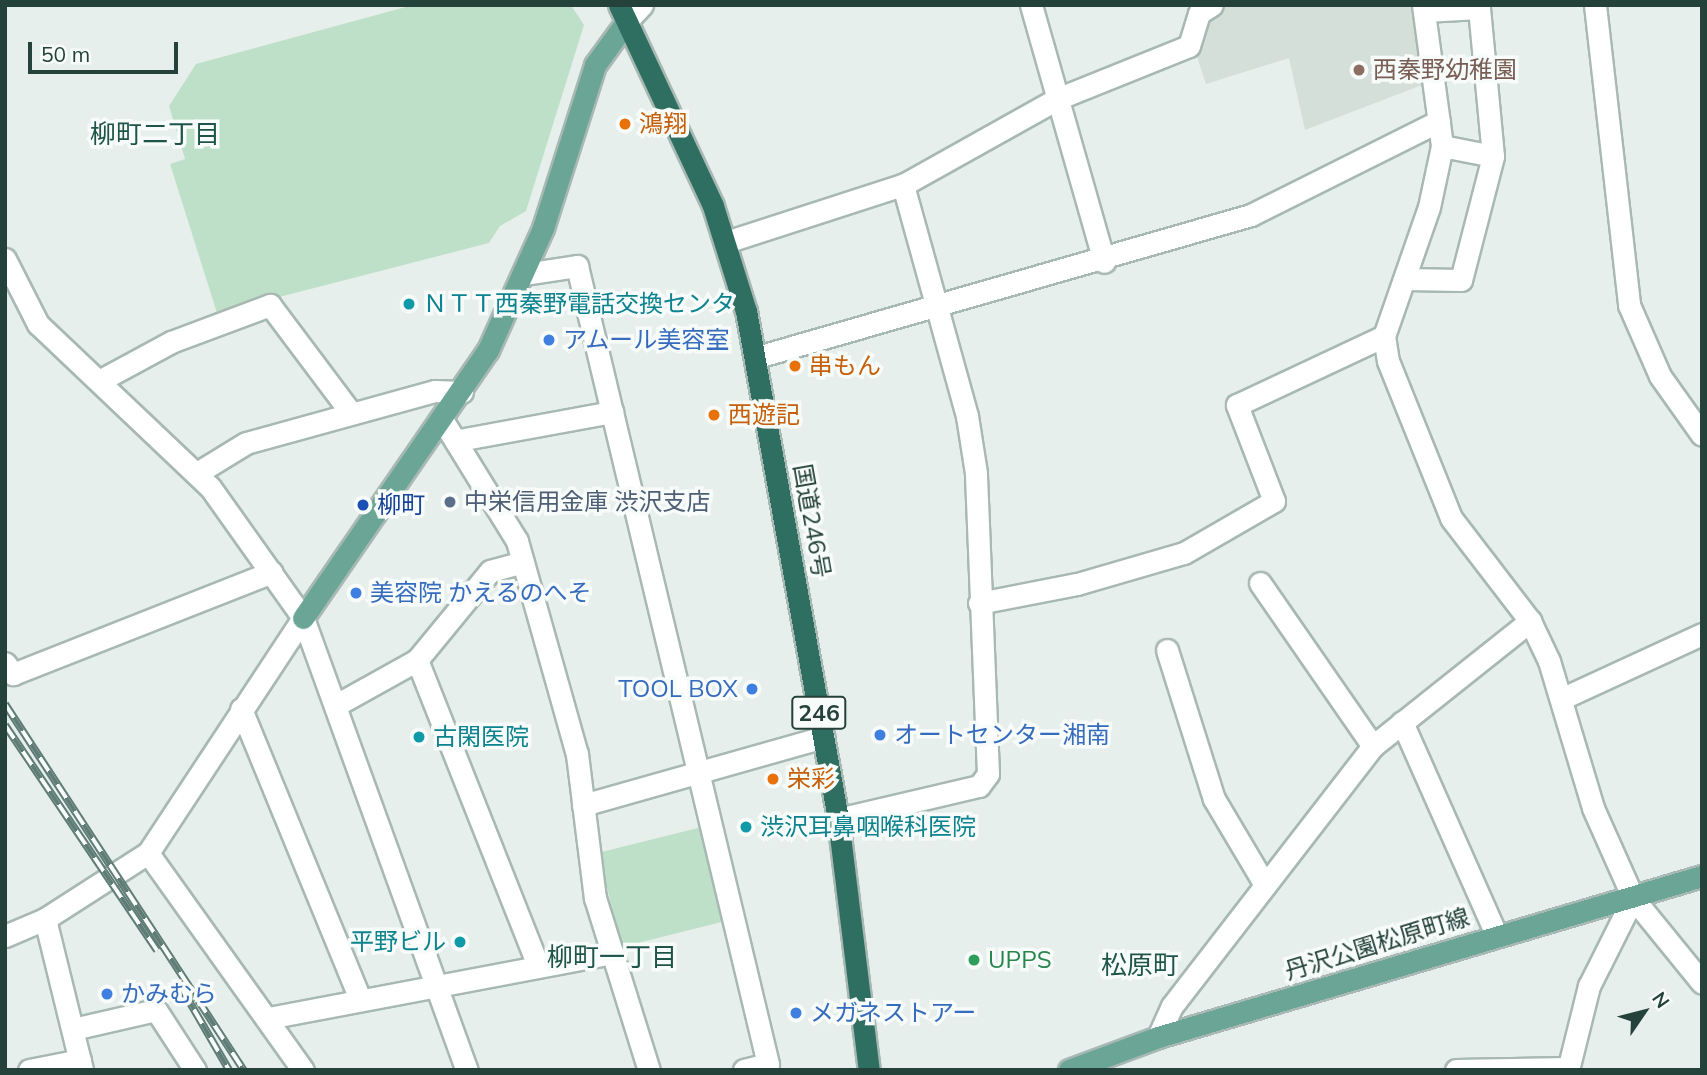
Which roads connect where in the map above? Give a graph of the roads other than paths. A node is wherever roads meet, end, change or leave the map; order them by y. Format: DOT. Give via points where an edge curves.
graph roads {
  1 [pos="642,5"];
  2 [pos="1031,5"];
  3 [pos="1212,5"];
  4 [pos="1595,5"];
  5 [pos="1423,8"];
  6 [pos="623,13"];
  7 [pos="1057,99"];
  8 [pos="1439,121"];
  9 [pos="1442,146"];
  10 [pos="1493,156"];
  11 [pos="903,185"];
  12 [pos="726,242"];
  13 [pos="5,259"];
  14 [pos="1104,262"];
  15 [pos="524,274"];
  16 [pos="1405,279"];
  17 [pos="11,289"];
  18 [pos="935,308"];
  19 [pos="1384,336"];
  20 [pos="757,357"];
  21 [pos="99,381"];
  22 [pos="462,392"];
  23 [pos="612,412"];
  24 [pos="351,413"];
  25 [pos="443,421"];
  26 [pos="1702,435"];
  27 [pos="459,440"];
  28 [pos="197,473"];
  29 [pos="523,562"];
  30 [pos="272,572"];
  31 [pos="1260,583"];
  32 [pos="979,603"];
  33 [pos="303,618"];
  34 [pos="1530,621"];
  35 [pos="1702,634"];
  36 [pos="417,660"];
  37 [pos="1179,660"];
  38 [pos="5,663"];
  39 [pos="1563,698"];
  40 [pos="338,704"];
  41 [pos="241,709"];
  42 [pos="1402,722"];
  43 [pos="824,737"];
  44 [pos="1373,746"];
  45 [pos="699,771"];
  46 [pos="583,805"];
  47 [pos="838,819"];
  48 [pos="148,853"];
  49 [pos="1702,876"];
  50 [pos="1265,885"];
  51 [pos="1633,898"];
  52 [pos="45,919"];
  53 [pos="5,936"];
  54 [pos="1497,936"];
  55 [pos="613,953"];
  56 [pos="538,966"];
  57 [pos="1700,979"];
  58 [pos="437,983"];
  59 [pos="360,999"];
  60 [pos="268,1018"];
  61 [pos="73,1029"];
  62 [pos="1158,1037"];
  63 [pos="1109,1063"];
  64 [pos="81,1065"];
  65 [pos="1568,1069"];
  66 [pos="29,1070"];
  67 [pos="195,1070"];
  68 [pos="303,1070"];
  69 [pos="467,1070"];
  70 [pos="649,1070"];
  71 [pos="744,1070"];
  72 [pos="869,1070"];
  73 [pos="1069,1070"];
  74 [pos="1456,1070"];
  1 -- 6 [label="street"];
  2 -- 7 [label="street"];
  3 -- 7 [label="street" via="1199,13 1189,46"];
  4 -- 26 [label="street" via="1629,305 1660,376"];
  5 -- 8 [label="street"];
  5 -- 10 [label="street" via="1479,8"];
  6 -- 12 [label="highway, 国道246号 / 246"];
  6 -- 15 [label="main road" via="595,65"];
  7 -- 11 [label="street"];
  7 -- 14 [label="street"];
  8 -- 9 [label="street"];
  8 -- 14 [label="street" via="1251,215"];
  9 -- 10 [label="street"];
  9 -- 16 [label="street"];
  10 -- 16 [label="street" via="1461,280"];
  11 -- 12 [label="street"];
  11 -- 18 [label="street"];
  12 -- 20 [label="highway, 国道246号 / 246"];
  13 -- 17 [label="street"];
  14 -- 18 [label="street"];
  15 -- 22 [label="main road"];
  15 -- 23 [label="street" via="577,266"];
  16 -- 19 [label="street"];
  17 -- 21 [label="street" via="38,324"];
  18 -- 20 [label="street"];
  18 -- 32 [label="street" via="967,416 976,473"];
  19 -- 32 [label="street" via="1237,405 1274,501 1184,553"];
  19 -- 34 [label="street" via="1429,477 1451,518"];
  20 -- 43 [label="highway, 国道246号 / 246"];
  21 -- 24 [label="street" via="171,342 270,305"];
  21 -- 28 [label="street"];
  22 -- 24 [label="street" via="435,391"];
  22 -- 25 [label="main road"];
  23 -- 27 [label="street"];
  23 -- 45 [label="street"];
  24 -- 28 [label="street" via="246,443"];
  25 -- 27 [label="street"];
  25 -- 33 [label="main road"];
  27 -- 29 [label="street"];
  28 -- 30 [label="street"];
  29 -- 36 [label="street" via="490,570"];
  29 -- 46 [label="street" via="577,754"];
  30 -- 33 [label="street"];
  30 -- 38 [label="street" via="13,674"];
  31 -- 44 [label="street"];
  32 -- 47 [label="street" via="988,774 979,786"];
  33 -- 40 [label="street"];
  33 -- 41 [label="street"];
  34 -- 39 [label="street"];
  34 -- 42 [label="street"];
  35 -- 39 [label="street"];
  36 -- 40 [label="street"];
  36 -- 56 [label="street"];
  37 -- 50 [label="street" via="1214,799"];
  39 -- 51 [label="street" via="1593,808"];
  40 -- 58 [label="street"];
  41 -- 48 [label="street"];
  41 -- 59 [label="street"];
  42 -- 44 [label="street"];
  42 -- 54 [label="street"];
  43 -- 45 [label="street"];
  43 -- 47 [label="highway, 国道246号 / 246"];
  44 -- 50 [label="street"];
  45 -- 46 [label="street"];
  45 -- 71 [label="street" via="768,1065"];
  46 -- 55 [label="street" via="594,892"];
  47 -- 72 [label="highway, 国道246号 / 246"];
  48 -- 52 [label="street"];
  48 -- 60 [label="street"];
  49 -- 51 [label="main road, 丹沢公園松原町線"];
  50 -- 62 [label="street" via="1172,1006"];
  51 -- 54 [label="main road, 丹沢公園松原町線"];
  51 -- 57 [label="street"];
  51 -- 65 [label="street" via="1589,986"];
  52 -- 53 [label="street"];
  52 -- 61 [label="street"];
  54 -- 62 [label="main road, 丹沢公園松原町線"];
  55 -- 56 [label="street"];
  55 -- 70 [label="street"];
  56 -- 58 [label="street"];
  58 -- 59 [label="street"];
  58 -- 69 [label="street"];
  59 -- 60 [label="street"];
  60 -- 68 [label="street"];
  61 -- 64 [label="street"];
  61 -- 67 [label="street" via="156,1010"];
  62 -- 63 [label="main road, 丹沢公園松原町線"];
  63 -- 73 [label="main road, 丹沢公園松原町線"];
  64 -- 66 [label="street"];
  65 -- 74 [label="street"];
}
